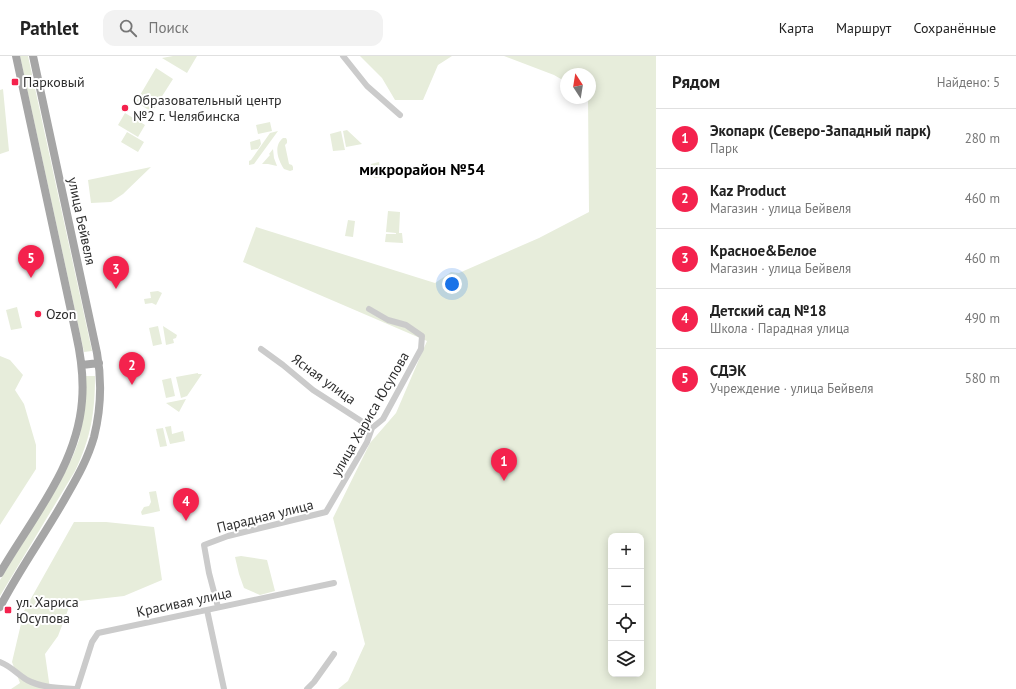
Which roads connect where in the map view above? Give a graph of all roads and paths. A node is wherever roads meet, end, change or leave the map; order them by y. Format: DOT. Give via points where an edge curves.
graph roads {
  1 [pos="16,56"];
  2 [pos="33,56"];
  3 [pos="343,56"];
  4 [pos="400,115"];
  5 [pos="369,309"];
  6 [pos="261,349"];
  7 [pos="99,363"];
  8 [pos="82,365"];
  9 [pos="372,428"];
  10 [pos="326,512"];
  11 [pos="0,573"];
  12 [pos="334,583"];
  13 [pos="0,607"];
  14 [pos="218,607"];
  15 [pos="207,610"];
  16 [pos="334,654"];
  17 [pos="0,662"];
  18 [pos="77,689"];
  19 [pos="224,689"];
  20 [pos="307,689"];
  1 -- 8 [label="main road, улица Бейвеля"];
  2 -- 7 [label="main road, улица Бейвеля"];
  3 -- 4 [label="street" via="367,86"];
  5 -- 9 [label="street, улица Хариса Юсупова" via="388,320 406,325 422,336 422,349 383,419"];
  6 -- 9 [label="street, Ясная улица" via="314,390"];
  7 -- 8 [label="main road"];
  7 -- 13 [label="main road, улица Бейвеля" via="98,416 88,454 56,515"];
  8 -- 11 [label="main road, улица Бейвеля" via="81,414 72,448 56,482"];
  9 -- 10 [label="street, улица Хариса Юсупова" via="360,455"];
  10 -- 14 [label="street, Парадная улица" via="204,544"];
  12 -- 14 [label="street, Красивая улица"];
  14 -- 15 [label="street, Красивая улица"];
  15 -- 18 [label="street, Красивая улица" via="98,633 93,638"];
  15 -- 19 [label="street"];
  16 -- 20 [label="street"];
  17 -- 18 [label="street" via="7,664 27,680 46,687"];
}
